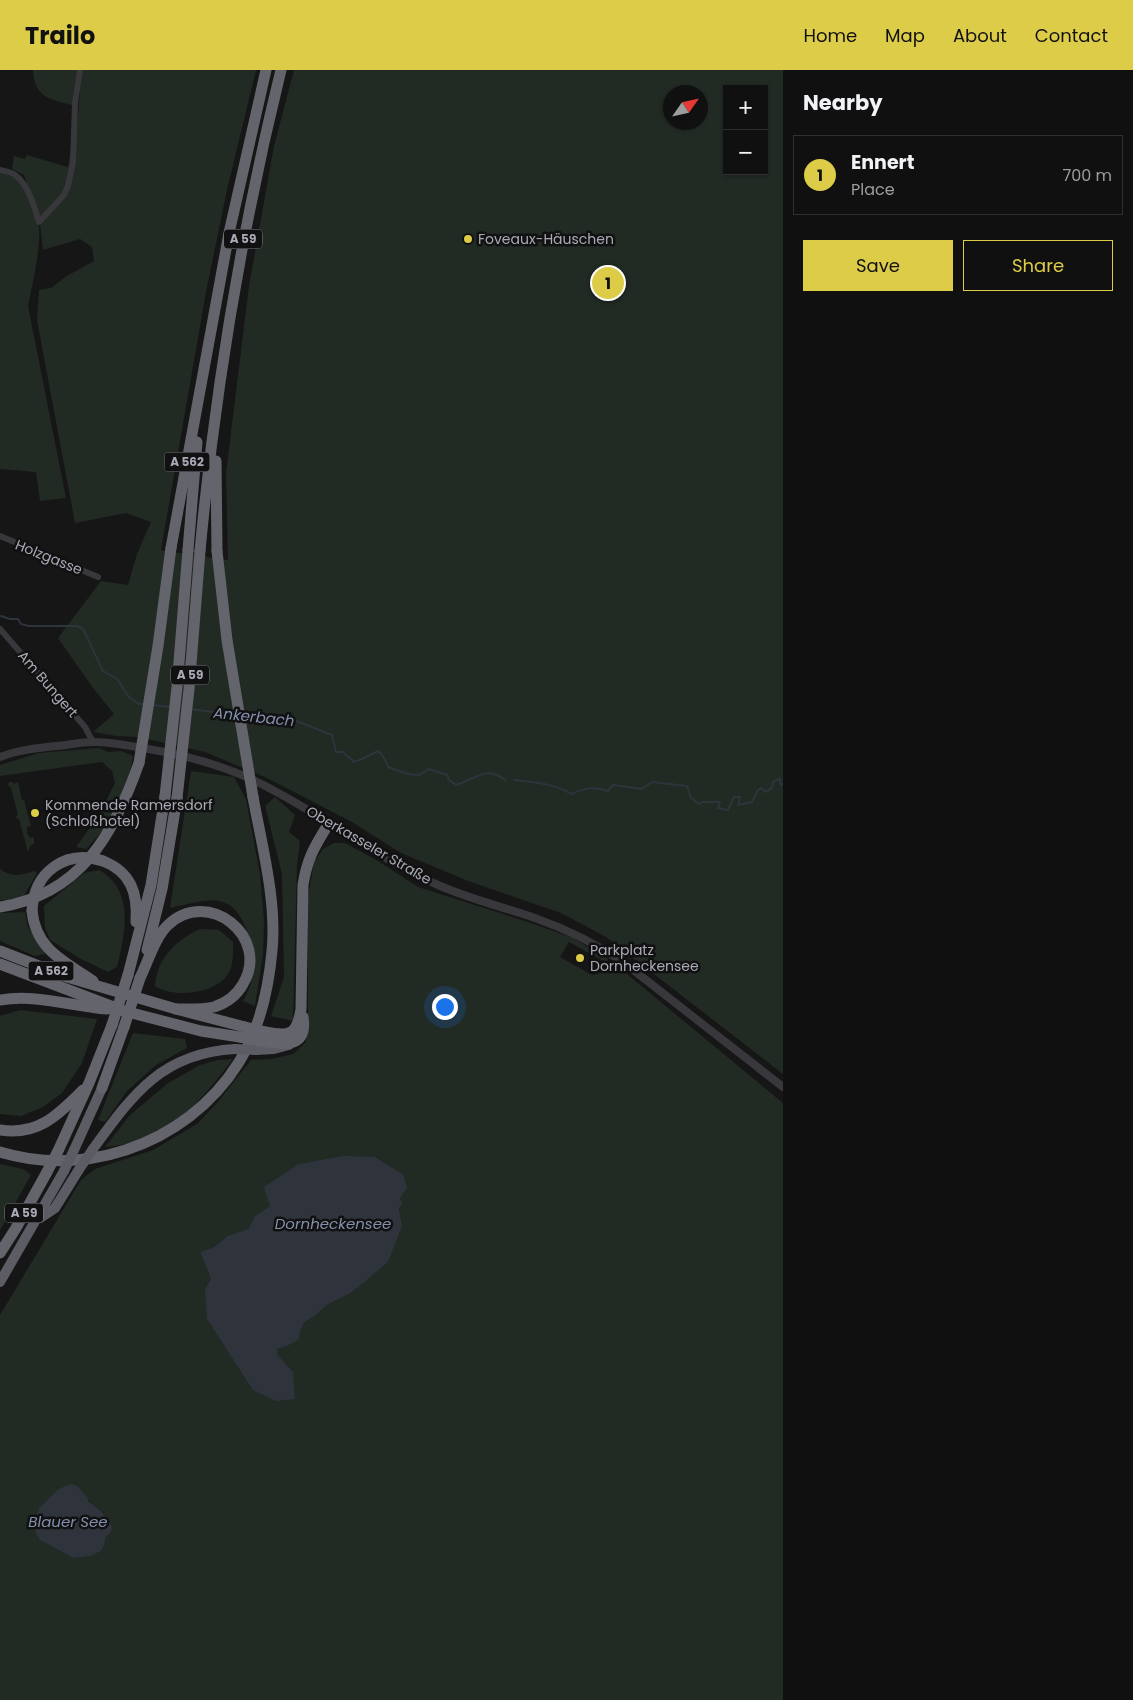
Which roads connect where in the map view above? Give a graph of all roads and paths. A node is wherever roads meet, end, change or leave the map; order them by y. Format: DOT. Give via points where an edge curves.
graph roads {
  1 [pos="80,70"];
  2 [pos="266,70"];
  3 [pos="281,70"];
  4 [pos="0,170"];
  5 [pos="203,376"];
  6 [pos="216,410"];
  7 [pos="0,536"];
  8 [pos="98,577"];
  9 [pos="0,629"];
  10 [pos="93,742"];
  11 [pos="0,757"];
  12 [pos="330,823"];
  13 [pos="0,907"];
  14 [pos="0,951"];
  15 [pos="134,956"];
  16 [pos="0,964"];
  17 [pos="134,977"];
  18 [pos="103,988"];
  19 [pos="0,1000"];
  20 [pos="301,1008"];
  21 [pos="176,1009"];
  22 [pos="124,1011"];
  23 [pos="242,1032"];
  24 [pos="260,1041"];
  25 [pos="89,1084"];
  26 [pos="783,1087"];
  27 [pos="102,1088"];
  28 [pos="0,1130"];
  29 [pos="0,1152"];
  30 [pos="37,1220"];
  31 [pos="0,1253"];
  32 [pos="0,1282"];
  1 -- 4 [label="street" via="73,162 64,195 39,222 21,181 11,172"];
  2 -- 5 [label="highway, A 59" via="229,233"];
  3 -- 6 [label="highway, A 59" via="257,170 232,299"];
  5 -- 13 [label="highway, A 562, bridge" via="171,548 139,763 117,818 84,866 44,894"];
  5 -- 15 [label="highway, A 59, bridge" via="165,796"];
  6 -- 17 [label="highway, A 59, bridge" via="177,798 162,889"];
  6 -- 29 [label="highway, A 59, bridge" via="217,551 226,640 272,916 269,975 261,1012 234,1070 184,1120 148,1142 96,1158 62,1162 21,1158"];
  7 -- 8 [label="street, Holzgasse"];
  9 -- 10 [label="street, Am Bungert" via="85,727"];
  10 -- 11 [label="street, Oberkasseler Straße" via="25,750"];
  10 -- 12 [label="street, Oberkasseler Straße" via="156,750 203,761 270,788"];
  12 -- 20 [label="highway" via="310,854 303,885"];
  12 -- 26 [label="street, Oberkasseler Straße" via="384,857 438,885 556,926 598,946"];
  14 -- 18 [label="highway, A 562"];
  15 -- 17 [label="highway, A 59"];
  15 -- 18 [label="highway, bridge" via="137,910 135,895 125,876 115,867 90,858 66,861 53,868 33,897 36,931 56,956"];
  16 -- 22 [label="highway"];
  17 -- 21 [label="highway" via="159,937 179,917 206,912 231,922 249,952 248,973 242,986 232,997 214,1007"];
  17 -- 25 [label="highway, A 59, bridge"];
  17 -- 27 [label="highway, A 59, bridge" via="124,1027"];
  18 -- 21 [label="highway, A 562"];
  19 -- 22 [label="highway" via="42,999"];
  20 -- 24 [label="highway" via="299,1023 292,1032"];
  20 -- 24 [label="highway" via="304,1029 298,1039 282,1044"];
  21 -- 23 [label="highway, A 562"];
  22 -- 23 [label="highway" via="201,1031"];
  23 -- 24 [label="highway, bridge"];
  24 -- 30 [label="highway, bridge" via="189,1058 158,1075 132,1099 78,1171 55,1208"];
  25 -- 28 [label="highway" via="44,1123 26,1130"];
  25 -- 31 [label="highway, A 59, bridge" via="47,1172"];
  27 -- 30 [label="highway, A 59, bridge" via="64,1172"];
  30 -- 32 [label="highway, A 59"];
}
